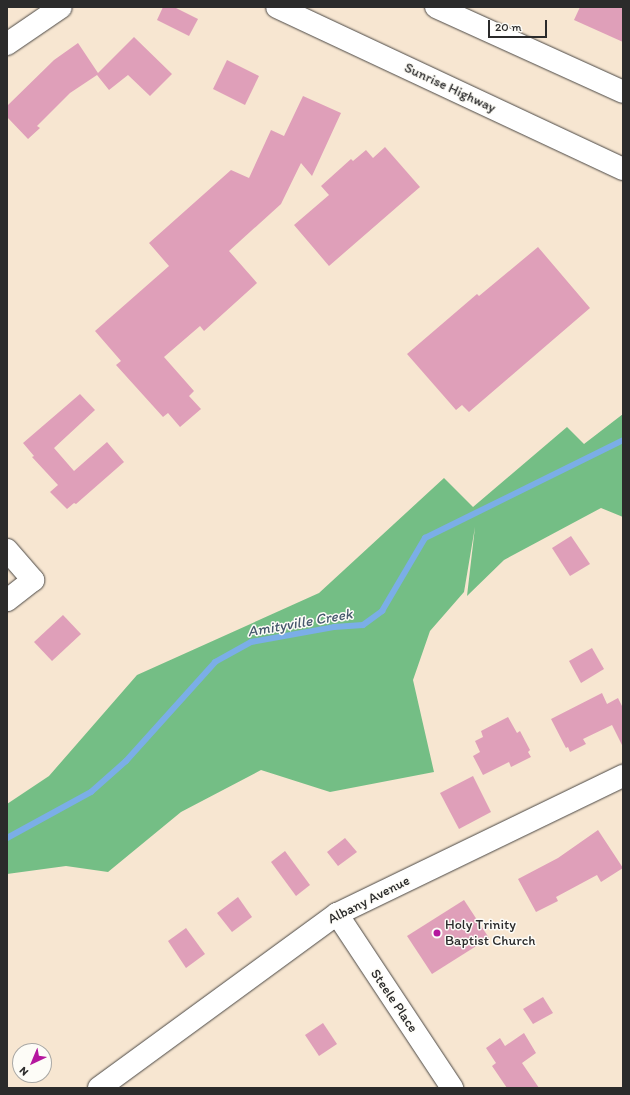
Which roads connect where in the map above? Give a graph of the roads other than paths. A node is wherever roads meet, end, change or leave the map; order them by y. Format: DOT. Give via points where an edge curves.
graph roads {
  1 [pos="61,7"];
  2 [pos="277,7"];
  3 [pos="436,7"];
  4 [pos="7,44"];
  5 [pos="623,92"];
  6 [pos="623,169"];
  7 [pos="7,550"];
  8 [pos="7,600"];
  9 [pos="620,782"];
  10 [pos="337,914"];
  11 [pos="99,1088"];
  12 [pos="452,1088"];
  1 -- 4 [label="main road"];
  2 -- 6 [label="main road, Sunrise Highway"];
  3 -- 5 [label="main road"];
  7 -- 8 [label="main road" via="33,580"];
  9 -- 10 [label="main road, Albany Avenue"];
  10 -- 11 [label="main road, Albany Avenue"];
  10 -- 12 [label="main road, Steele Place"];
}
